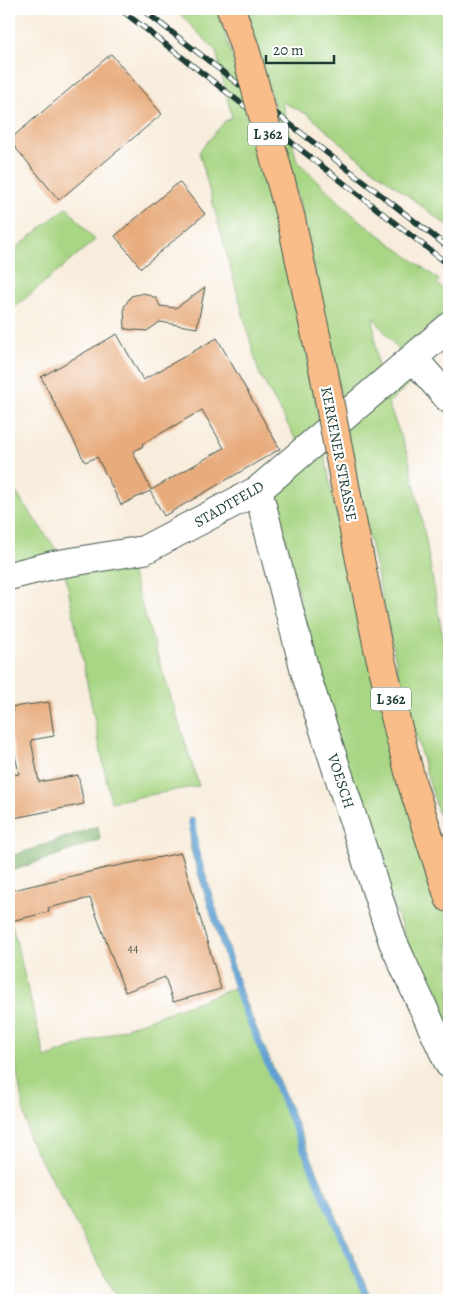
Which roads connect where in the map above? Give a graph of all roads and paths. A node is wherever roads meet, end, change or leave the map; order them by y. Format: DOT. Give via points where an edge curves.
graph roads {
  1 [pos="231,9"];
  2 [pos="449,327"];
  3 [pos="413,358"];
  4 [pos="449,399"];
  5 [pos="258,490"];
  6 [pos="9,576"];
  7 [pos="449,898"];
  8 [pos="449,1064"];
  1 -- 7 [label="main road, KERKENER STRASSE / L 362, bridge" via="292,219 378,648 412,784"];
  2 -- 3 [label="street, STADTFELD"];
  3 -- 4 [label="street"];
  3 -- 5 [label="street, STADTFELD"];
  5 -- 6 [label="street, STADTFELD" via="144,550"];
  5 -- 8 [label="street, VOESCH" via="306,674 393,942"];
}
